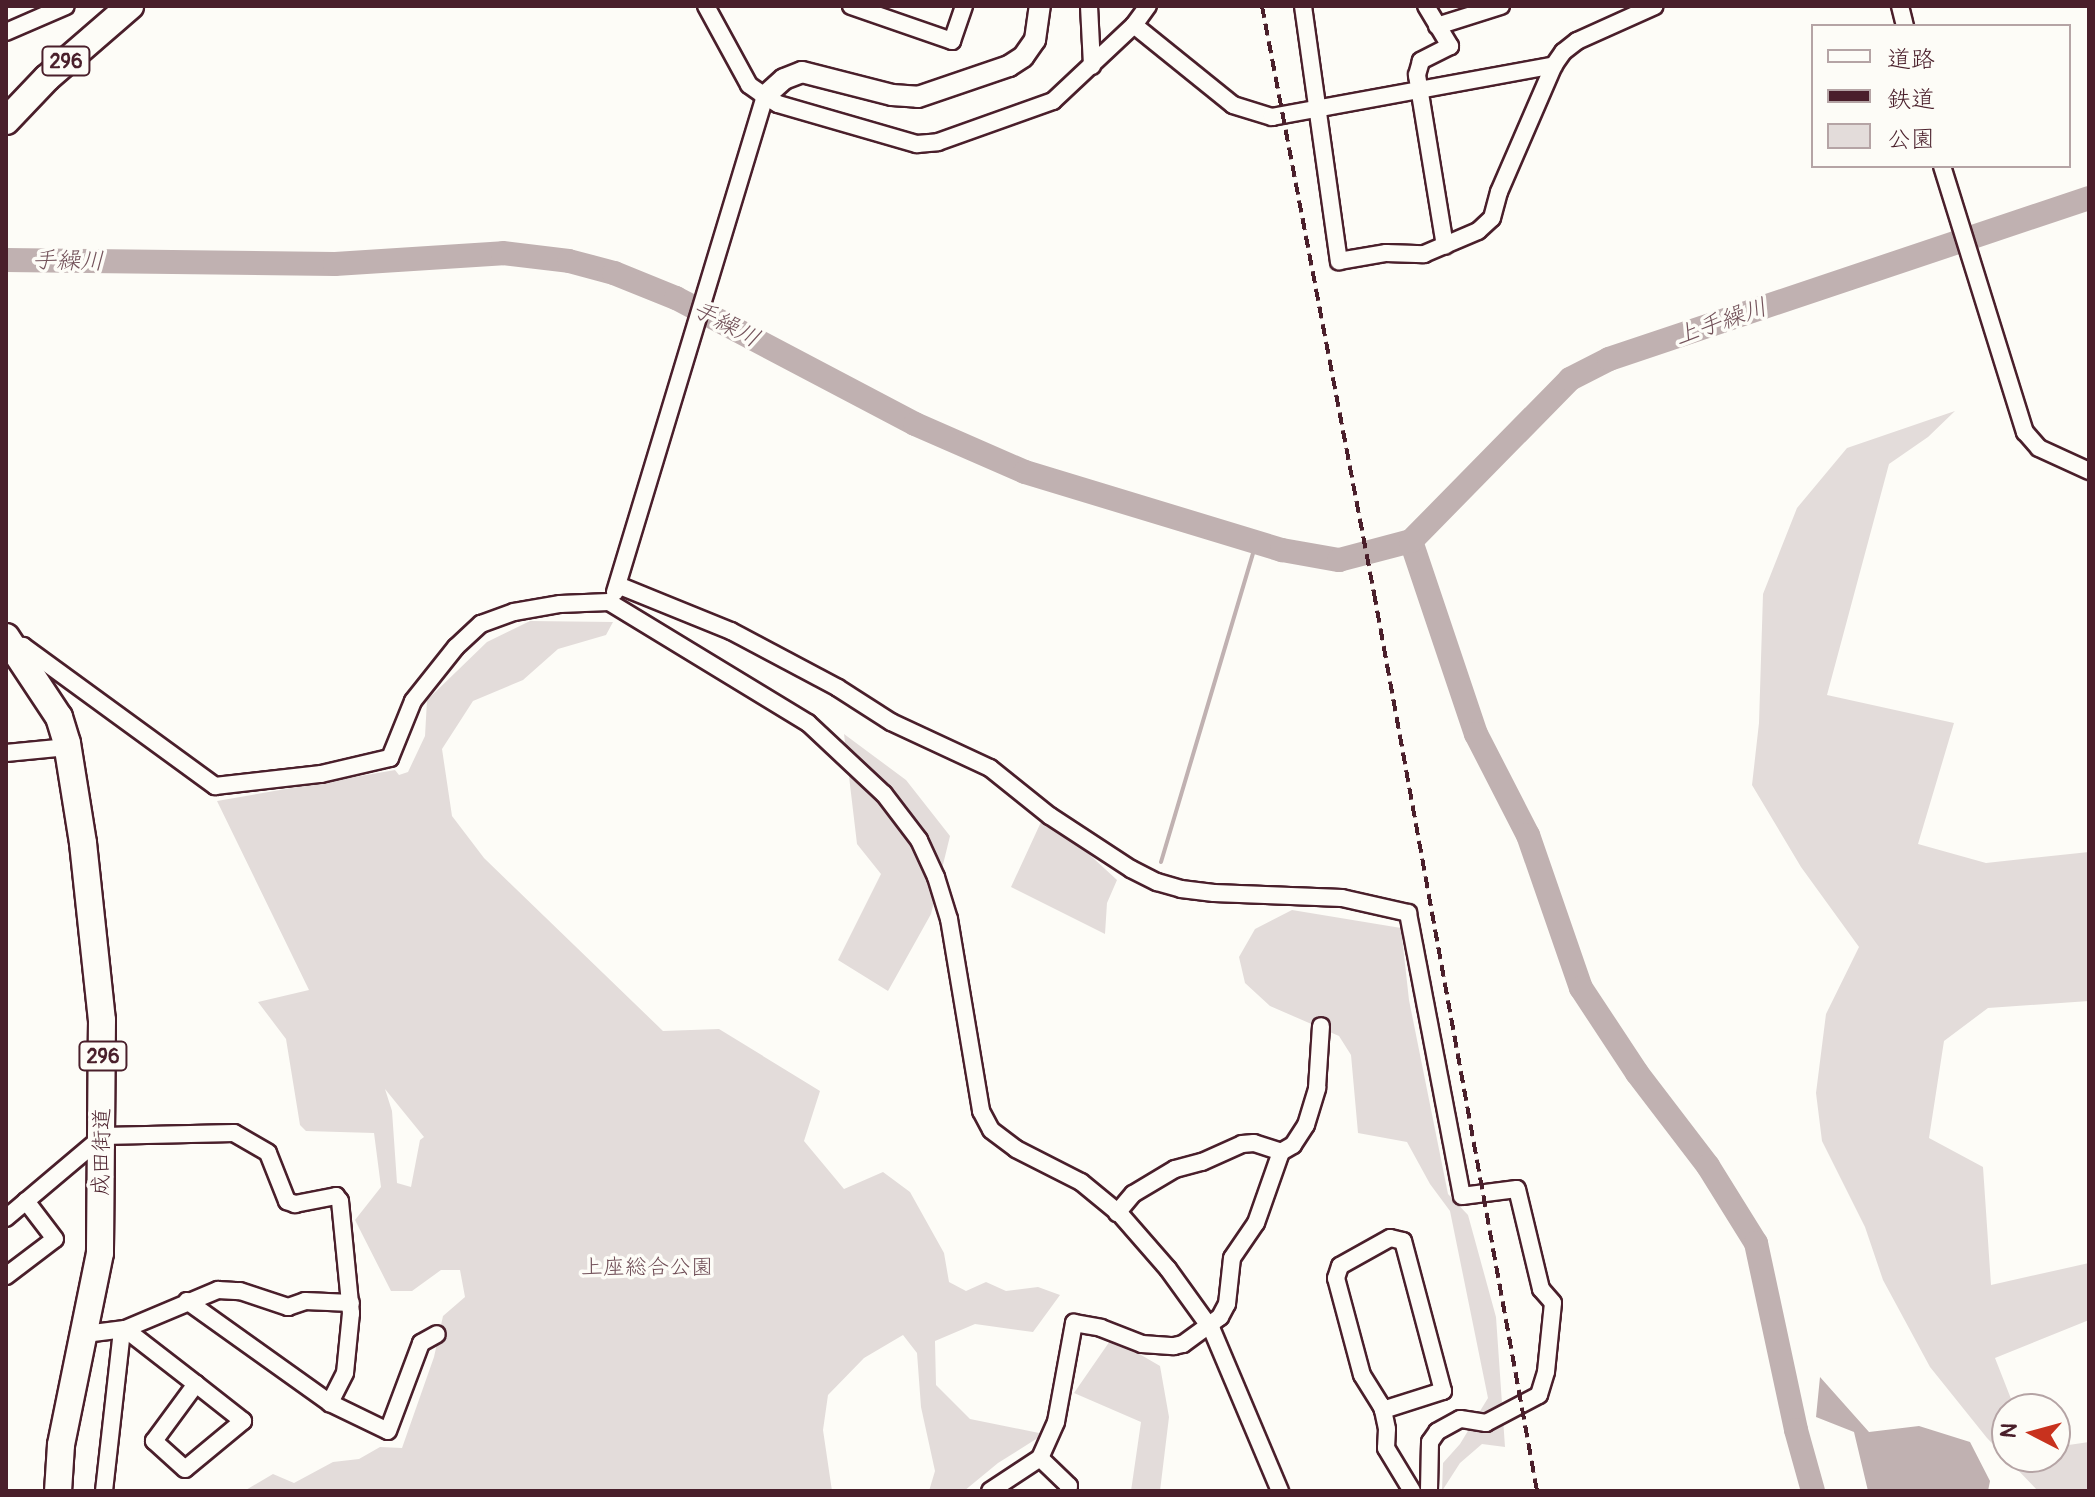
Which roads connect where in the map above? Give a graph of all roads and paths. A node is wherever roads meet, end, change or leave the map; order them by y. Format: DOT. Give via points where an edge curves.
graph roads {
  1 [pos="66,6"];
  2 [pos="130,6"];
  3 [pos="706,6"];
  4 [pos="851,6"];
  5 [pos="964,6"];
  6 [pos="1040,6"];
  7 [pos="1089,6"];
  8 [pos="1148,6"];
  9 [pos="1303,6"];
  10 [pos="1426,6"];
  11 [pos="1501,6"];
  12 [pos="1655,6"];
  13 [pos="1134,25"];
  14 [pos="1437,26"];
  15 [pos="6,32"];
  16 [pos="1554,65"];
  17 [pos="1092,66"];
  18 [pos="1421,91"];
  19 [pos="765,96"];
  20 [pos="1318,110"];
  21 [pos="6,121"];
  22 [pos="1943,168"];
  23 [pos="1445,246"];
  24 [pos="2089,471"];
  25 [pos="620,586"];
  26 [pos="609,602"];
  27 [pos="12,653"];
  28 [pos="68,747"];
  29 [pos="6,753"];
  30 [pos="1321,1026"];
  31 [pos="103,1136"];
  32 [pos="1281,1152"];
  33 [pos="26,1201"];
  34 [pos="1117,1213"];
  35 [pos="6,1218"];
  36 [pos="6,1276"];
  37 [pos="187,1301"];
  38 [pos="351,1303"];
  39 [pos="1209,1327"];
  40 [pos="124,1329"];
  41 [pos="85,1334"];
  42 [pos="437,1334"];
  43 [pos="196,1384"];
  44 [pos="330,1403"];
  45 [pos="1383,1410"];
  46 [pos="1040,1458"];
  47 [pos="106,1490"];
  48 [pos="58,1491"];
  49 [pos="990,1491"];
  50 [pos="1068,1491"];
  51 [pos="1280,1491"];
  52 [pos="1412,1491"];
  53 [pos="1429,1491"];
  1 -- 15 [label="street"];
  2 -- 21 [label="highway, 296"];
  3 -- 19 [label="street" via="749,85"];
  4 -- 5 [label="street" via="952,41"];
  6 -- 19 [label="street" via="1035,40 1023,57 918,97 802,72"];
  7 -- 17 [label="street"];
  8 -- 13 [label="street"];
  9 -- 20 [label="street"];
  10 -- 14 [label="street"];
  11 -- 14 [label="street"];
  12 -- 16 [label="street" via="1577,41"];
  13 -- 17 [label="street"];
  13 -- 20 [label="street" via="1247,112 1272,117"];
  14 -- 18 [label="street" via="1450,46 1421,61"];
  16 -- 18 [label="street"];
  16 -- 23 [label="street" via="1492,218 1478,231"];
  17 -- 19 [label="street" via="1053,101 938,142 917,144"];
  18 -- 20 [label="street"];
  18 -- 23 [label="street"];
  19 -- 25 [label="street"];
  20 -- 23 [label="street" via="1339,261 1386,253 1424,254"];
  22 -- 24 [label="street" via="2025,432 2039,448"];
  25 -- 26 [label="street"];
  25 -- 53 [label="street" via="731,631 891,722 990,768 1050,816 1157,882 1214,893 1342,898 1408,913 1462,1196 1517,1189 1541,1289 1553,1303 1539,1395 1486,1423 1460,1419 1437,1432 1430,1442"];
  26 -- 27 [label="street" via="560,604 481,624 426,681 390,758 321,774 215,786 23,646"];
  26 -- 34 [label="street" via="808,723 884,794 919,840 936,877 949,919 981,1111 991,1130 1081,1182"];
  27 -- 28 [label="highway, 成田街道 / 296" via="59,717"];
  28 -- 29 [label="street"];
  28 -- 31 [label="highway, 成田街道 / 296" via="101,995"];
  30 -- 32 [label="street" via="1317,1088 1306,1125 1293,1145"];
  31 -- 33 [label="street"];
  31 -- 38 [label="street" via="234,1133 268,1153 287,1201 336,1196 346,1235 342,1237"];
  31 -- 41 [label="highway, 成田街道 / 296" via="100,1253"];
  32 -- 34 [label="street" via="1242,1144 1175,1169 1133,1194"];
  32 -- 39 [label="street" via="1256,1223 1232,1258 1227,1304"];
  33 -- 35 [label="street"];
  33 -- 36 [label="street" via="55,1239"];
  34 -- 39 [label="street" via="1168,1269"];
  37 -- 38 [label="street" via="218,1290 240,1291 288,1307 305,1301"];
  37 -- 40 [label="street"];
  37 -- 44 [label="street"];
  38 -- 44 [label="street" via="345,1373"];
  39 -- 46 [label="street" via="1174,1346 1142,1344 1074,1323 1056,1422"];
  39 -- 51 [label="street"];
  40 -- 41 [label="street"];
  40 -- 43 [label="street"];
  40 -- 47 [label="street"];
  41 -- 48 [label="highway, 成田街道 / 296" via="61,1445"];
  42 -- 44 [label="street" via="421,1343 388,1431"];
  43 -- 43 [label="street" via="243,1421 185,1469 154,1441"];
  45 -- 45 [label="street" via="1362,1375 1336,1278 1340,1266 1390,1238 1403,1241 1443,1391"];
  45 -- 52 [label="street" via="1386,1448"];
  46 -- 49 [label="street"];
  46 -- 50 [label="street"];
}
